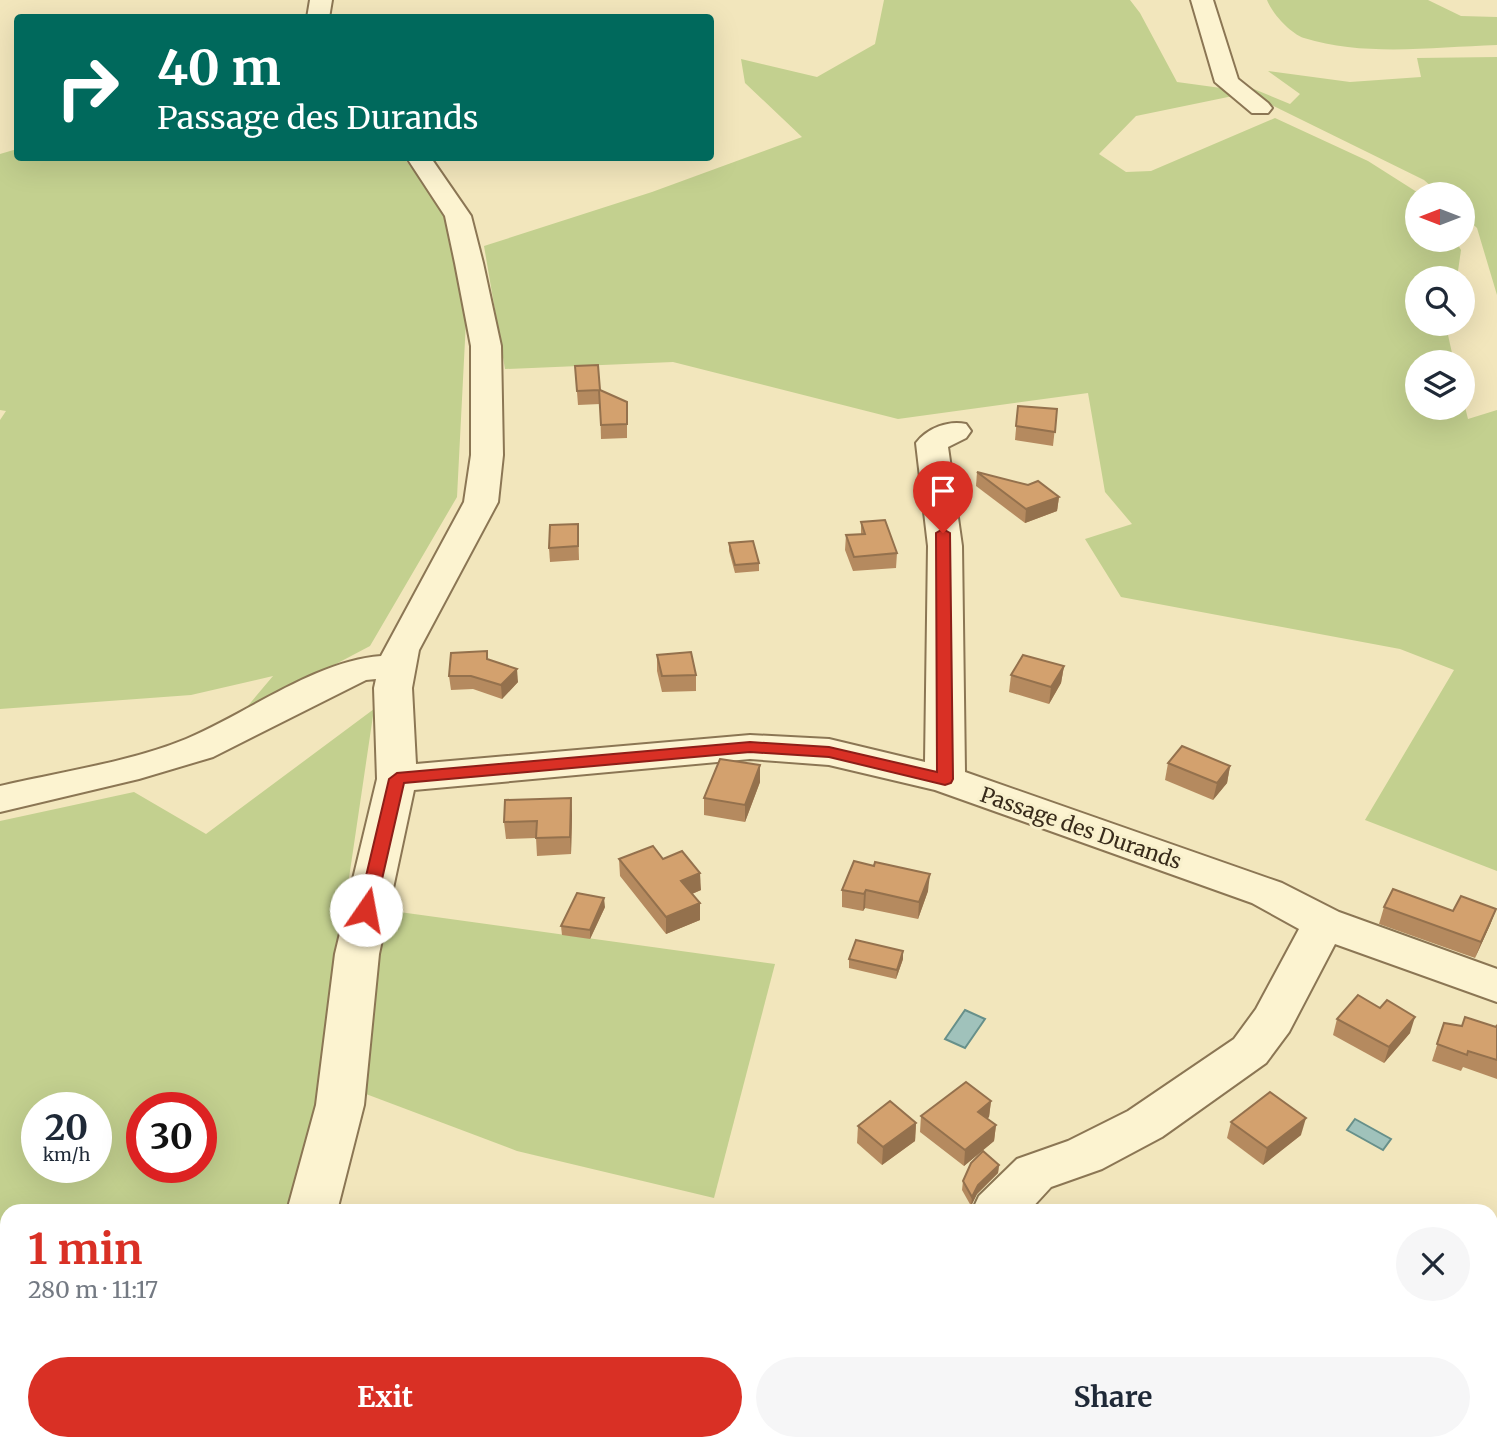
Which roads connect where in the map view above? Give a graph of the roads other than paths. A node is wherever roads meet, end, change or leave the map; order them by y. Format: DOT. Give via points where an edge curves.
graph roads {
  1 [pos="1202,0"];
  2 [pos="1260,108"];
  3 [pos="427,161"];
  4 [pos="956,431"];
  5 [pos="396,666"];
  6 [pos="397,779"];
  7 [pos="945,779"];
  8 [pos="0,799"];
  9 [pos="1324,923"];
  10 [pos="1497,986"];
  11 [pos="314,1204"];
  12 [pos="1004,1204"];
  1 -- 2 [label="street" via="1227,82"];
  3 -- 5 [label="street" via="458,216 486,346 487,455 481,502"];
  4 -- 7 [label="street" via="932,443 944,546"];
  5 -- 6 [label="street"];
  5 -- 8 [label="street" via="358,669 199,748"];
  6 -- 7 [label="street, Passage des Durands" via="750,747 829,752"];
  6 -- 11 [label="street" via="357,954 340,1105"];
  7 -- 9 [label="street, Passage des Durands" via="1267,893"];
  9 -- 10 [label="street, Passage des Durands"];
  9 -- 12 [label="street" via="1273,1020 1250,1051 1145,1124 1084,1155 1034,1172"];
}
